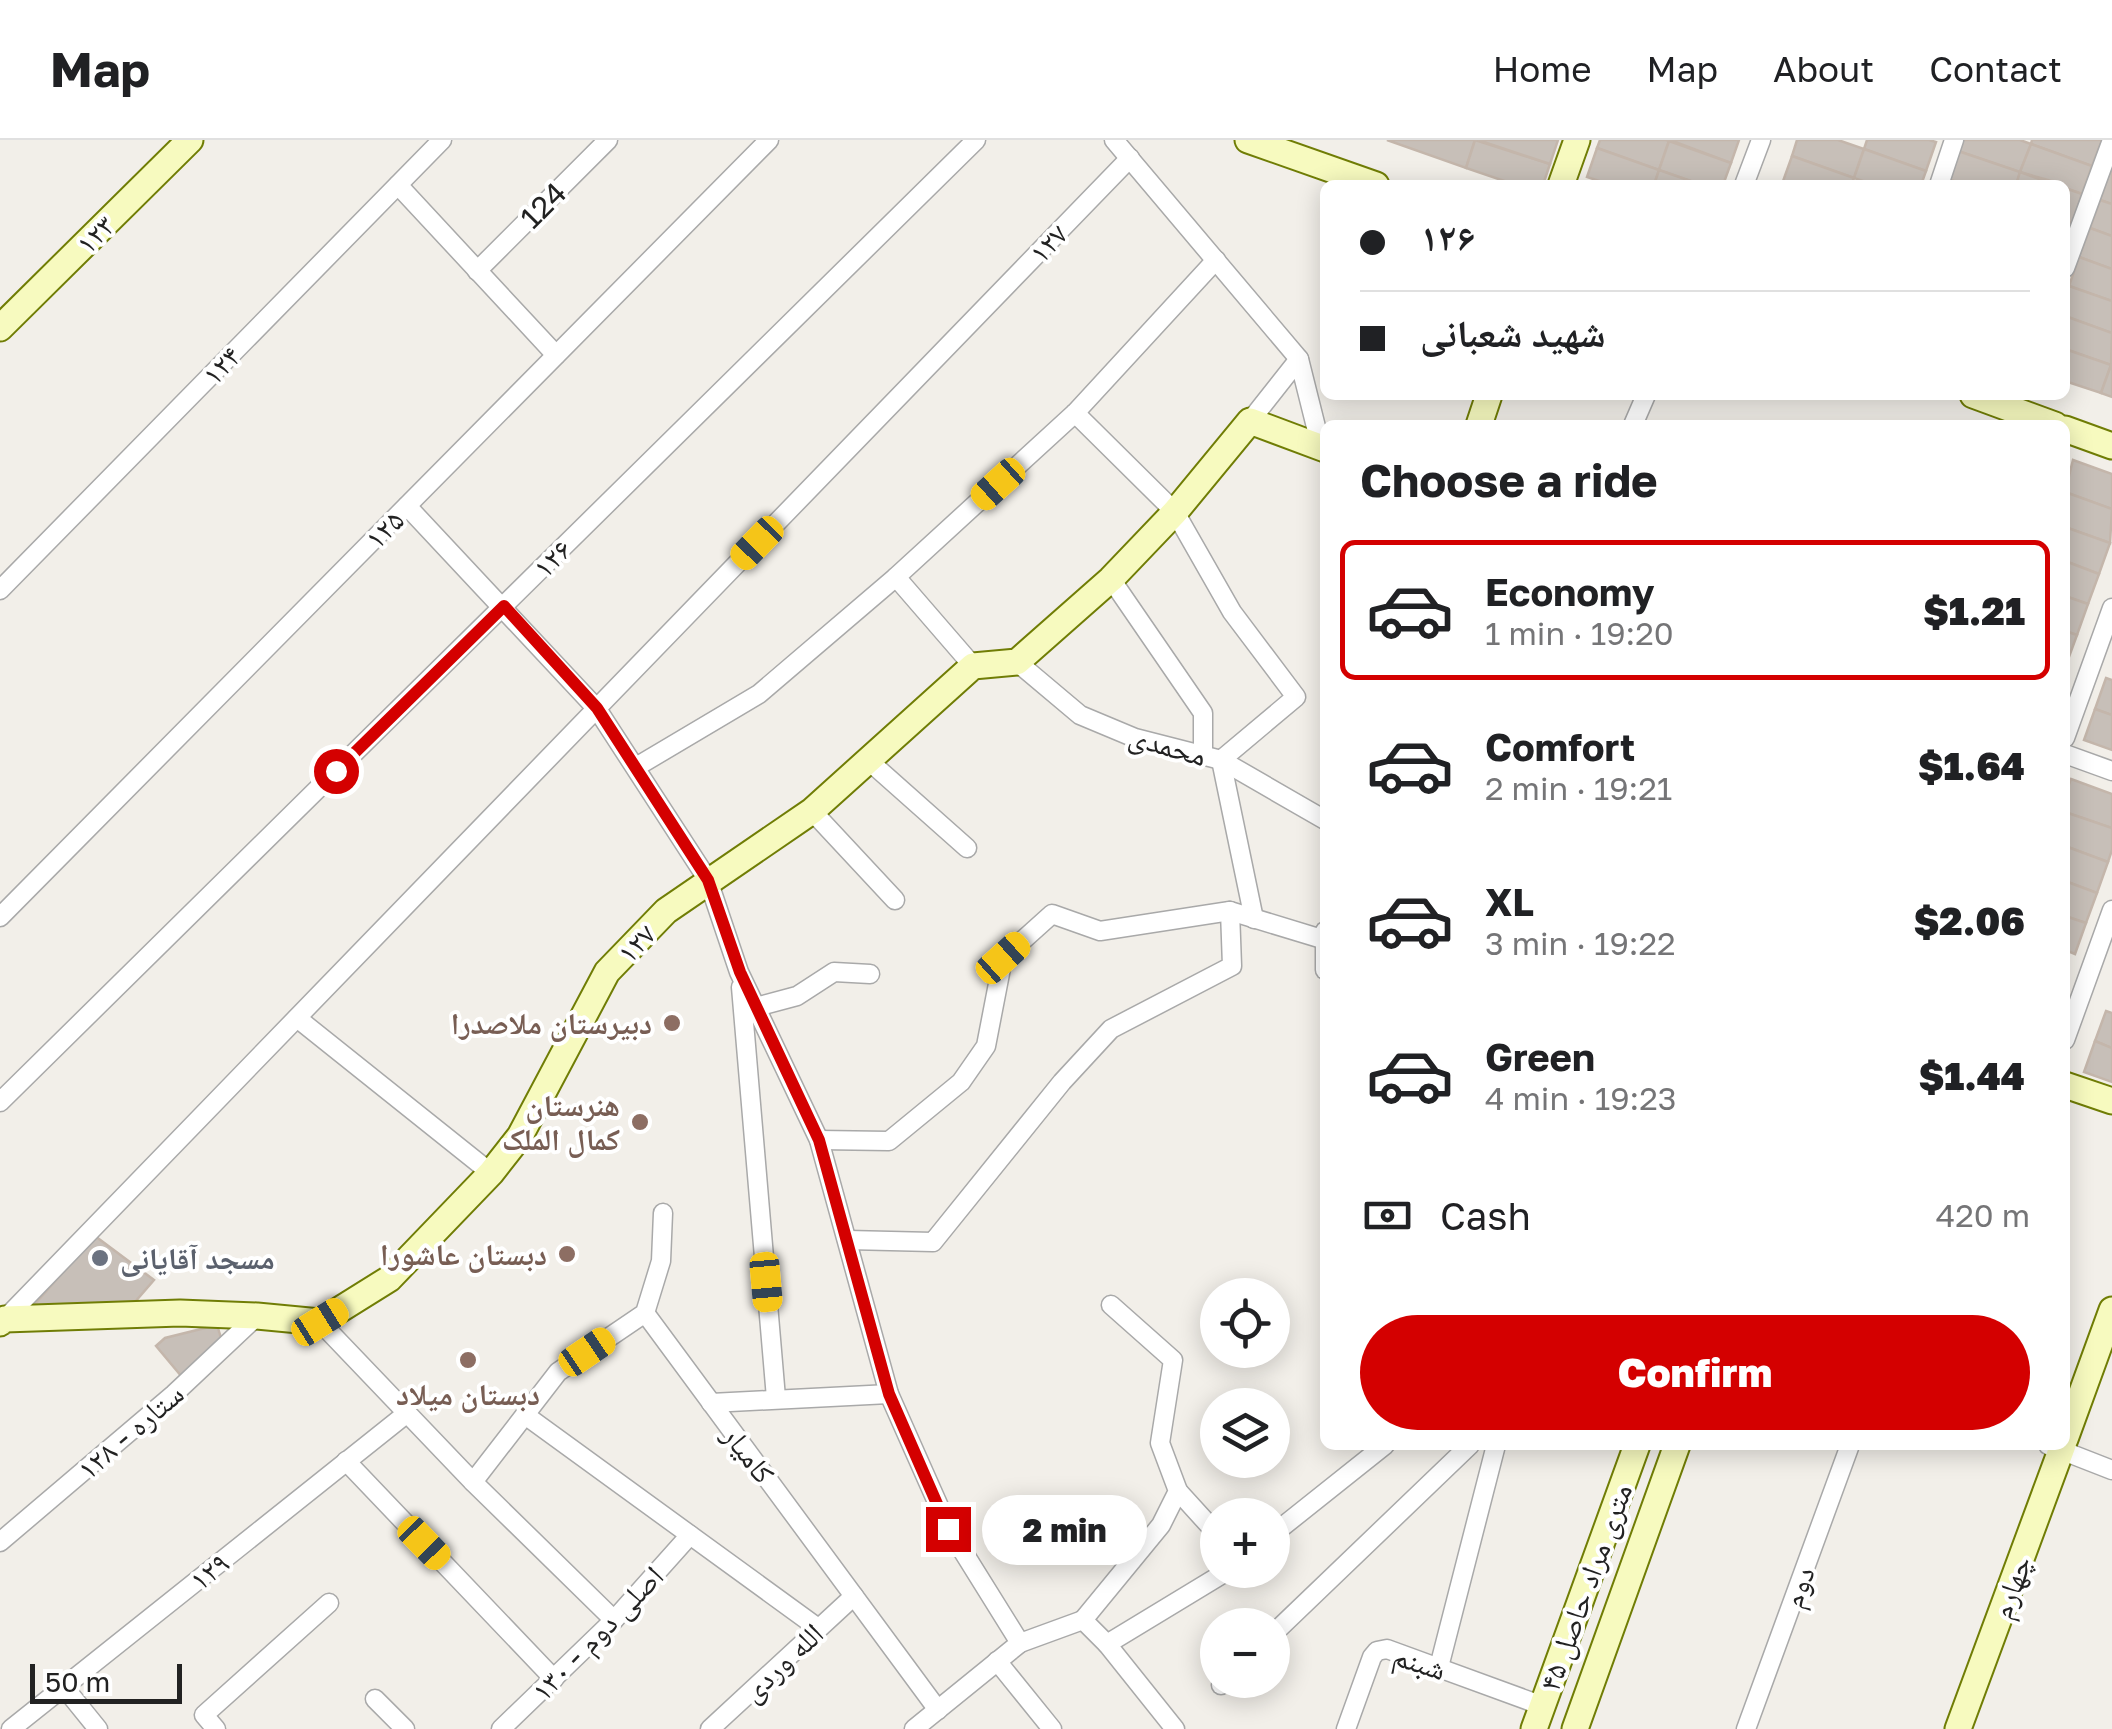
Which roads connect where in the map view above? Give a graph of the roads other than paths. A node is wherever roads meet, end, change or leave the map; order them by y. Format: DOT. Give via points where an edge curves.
graph roads {
  1 [pos="190,140"];
  2 [pos="442,140"];
  3 [pos="608,140"];
  4 [pos="769,140"];
  5 [pos="976,140"];
  6 [pos="1114,140"];
  7 [pos="1248,140"];
  8 [pos="1577,140"];
  9 [pos="1761,140"];
  10 [pos="1954,140"];
  11 [pos="2112,140"];
  12 [pos="1130,158"];
  13 [pos="1362,180"];
  14 [pos="1563,180"];
  15 [pos="1746,180"];
  16 [pos="1940,180"];
  17 [pos="398,185"];
  18 [pos="2070,254"];
  19 [pos="1216,260"];
  20 [pos="478,271"];
  21 [pos="0,328"];
  22 [pos="556,355"];
  23 [pos="1299,359"];
  24 [pos="1980,400"];
  25 [pos="1075,414"];
  26 [pos="2000,415"];
  27 [pos="2026,420"];
  28 [pos="1250,421"];
  29 [pos="2070,431"];
  30 [pos="1320,437"];
  31 [pos="2112,446"];
  32 [pos="1320,447"];
  33 [pos="407,506"];
  34 [pos="1174,512"];
  35 [pos="896,578"];
  36 [pos="1112,579"];
  37 [pos="0,590"];
  38 [pos="504,606"];
  39 [pos="2112,608"];
  40 [pos="1017,662"];
  41 [pos="974,666"];
  42 [pos="597,708"];
  43 [pos="2070,724"];
  44 [pos="2070,756"];
  45 [pos="1212,758"];
  46 [pos="868,761"];
  47 [pos="636,767"];
  48 [pos="2112,771"];
  49 [pos="812,811"];
  50 [pos="1320,817"];
  51 [pos="967,848"];
  52 [pos="708,880"];
  53 [pos="895,900"];
  54 [pos="1230,911"];
  55 [pos="0,917"];
  56 [pos="1254,919"];
  57 [pos="2110,919"];
  58 [pos="1320,933"];
  59 [pos="740,972"];
  60 [pos="870,974"];
  61 [pos="756,1008"];
  62 [pos="296,1018"];
  63 [pos="2070,1027"];
  64 [pos="2070,1086"];
  65 [pos="2112,1101"];
  66 [pos="0,1102"];
  67 [pos="819,1140"];
  68 [pos="491,1172"];
  69 [pos="664,1213"];
  70 [pos="848,1240"];
  71 [pos="1112,1305"];
  72 [pos="2112,1310"];
  73 [pos="644,1313"];
  74 [pos="257,1316"];
  75 [pos="2,1321"];
  76 [pos="320,1322"];
  77 [pos="889,1394"];
  78 [pos="776,1398"];
  79 [pos="711,1403"];
  80 [pos="406,1414"];
  81 [pos="525,1415"];
  82 [pos="2070,1417"];
  83 [pos="1379,1450"];
  84 [pos="1465,1450"];
  85 [pos="1495,1450"];
  86 [pos="1635,1450"];
  87 [pos="1675,1450"];
  88 [pos="1848,1450"];
  89 [pos="2057,1450"];
  90 [pos="2070,1450"];
  91 [pos="346,1461"];
  92 [pos="2112,1470"];
  93 [pos="473,1482"];
  94 [pos="1178,1491"];
  95 [pos="1200,1515"];
  96 [pos="1290,1521"];
  97 [pos="690,1535"];
  98 [pos="0,1542"];
  99 [pos="1200,1588"];
  100 [pos="854,1596"];
  101 [pos="330,1602"];
  102 [pos="1290,1618"];
  103 [pos="614,1620"];
  104 [pos="1083,1620"];
  105 [pos="818,1628"];
  106 [pos="1020,1643"];
  107 [pos="1107,1644"];
  108 [pos="997,1661"];
  109 [pos="1438,1667"];
  110 [pos="554,1679"];
  111 [pos="64,1686"];
  112 [pos="375,1698"];
  113 [pos="938,1710"];
  114 [pos="1538,1717"];
  115 [pos="11,1729"];
  116 [pos="98,1729"];
  117 [pos="216,1729"];
  118 [pos="405,1729"];
  119 [pos="501,1729"];
  120 [pos="710,1729"];
  121 [pos="914,1729"];
  122 [pos="1052,1729"];
  123 [pos="1176,1729"];
  124 [pos="1346,1729"];
  125 [pos="1575,1729"];
  126 [pos="1746,1729"];
  127 [pos="1958,1729"];
  1 -- 21 [label="street, ۱۲۳"];
  2 -- 17 [label="street, ۱۲۴"];
  3 -- 20 [label="street, 124"];
  4 -- 22 [label="street, ۱۲۵"];
  5 -- 38 [label="street, ۱۲۶"];
  6 -- 12 [label="street"];
  7 -- 13 [label="street"];
  8 -- 14 [label="street"];
  9 -- 15 [label="street"];
  10 -- 16 [label="street"];
  11 -- 18 [label="street"];
  12 -- 19 [label="street"];
  12 -- 42 [label="street, ۱۲۷"];
  17 -- 20 [label="street"];
  17 -- 37 [label="street, ۱۲۴"];
  19 -- 23 [label="street"];
  19 -- 25 [label="street"];
  20 -- 22 [label="street"];
  22 -- 33 [label="street, ۱۲۵"];
  23 -- 28 [label="street"];
  23 -- 30 [label="street"];
  24 -- 26 [label="street"];
  25 -- 34 [label="street"];
  25 -- 35 [label="street"];
  26 -- 27 [label="street"];
  28 -- 32 [label="street"];
  28 -- 34 [label="street"];
  29 -- 31 [label="street"];
  33 -- 38 [label="street"];
  33 -- 55 [label="street, ۱۲۵"];
  34 -- 36 [label="street"];
  34 -- 45 [label="street" via="1232,612 1296,696"];
  35 -- 41 [label="street"];
  35 -- 47 [label="street" via="759,694"];
  36 -- 40 [label="street"];
  36 -- 45 [label="street" via="1204,713"];
  38 -- 42 [label="street"];
  38 -- 66 [label="street, ۱۲۶"];
  39 -- 43 [label="street"];
  40 -- 41 [label="street"];
  40 -- 45 [label="street, محمدی" via="1080,715"];
  41 -- 46 [label="street, ۱۲۷"];
  42 -- 47 [label="street"];
  42 -- 62 [label="street, ۱۲۷"];
  44 -- 48 [label="street"];
  45 -- 50 [label="street, محمدی"];
  45 -- 56 [label="street"];
  46 -- 49 [label="street, ۱۲۷"];
  46 -- 51 [label="street"];
  47 -- 52 [label="street"];
  49 -- 52 [label="street, ۱۲۷"];
  49 -- 53 [label="street"];
  52 -- 59 [label="street"];
  52 -- 68 [label="street, ۱۲۷" via="607,972 520,1136"];
  54 -- 56 [label="street"];
  54 -- 67 [label="street" via="1100,932 1052,914 1003,958 986,1046 961,1082 890,1141"];
  54 -- 70 [label="street" via="1232,966 1110,1029 933,1242"];
  56 -- 58 [label="street"];
  57 -- 63 [label="street"];
  59 -- 61 [label="street"];
  59 -- 78 [label="street"];
  60 -- 61 [label="street" via="834,972 797,996"];
  61 -- 67 [label="street"];
  62 -- 68 [label="street"];
  62 -- 75 [label="street, ۱۲۷"];
  64 -- 65 [label="street"];
  67 -- 70 [label="street"];
  68 -- 76 [label="street, ۱۲۷" via="389,1278"];
  69 -- 73 [label="street" via="661,1262"];
  70 -- 77 [label="street"];
  71 -- 94 [label="street" via="1172,1360 1160,1443"];
  72 -- 82 [label="street, چهارم"];
  73 -- 79 [label="street, کامیار"];
  73 -- 81 [label="street" via="558,1372"];
  74 -- 75 [label="street, ۱۲۷"];
  74 -- 76 [label="street, ۱۲۷"];
  74 -- 98 [label="street, ۱۲۸ - ستاره"];
  76 -- 80 [label="street"];
  77 -- 78 [label="street"];
  77 -- 106 [label="street" via="948,1529"];
  78 -- 79 [label="street"];
  79 -- 100 [label="street, کامیار"];
  80 -- 91 [label="street, ۱۲۹"];
  80 -- 93 [label="street"];
  81 -- 93 [label="street"];
  81 -- 97 [label="street"];
  83 -- 96 [label="street"];
  84 -- 102 [label="street"];
  85 -- 109 [label="street"];
  86 -- 114 [label="street, ۴۵ متری مراد حاصل"];
  87 -- 125 [label="street, ۴۵ متری مراد حاصل"];
  88 -- 126 [label="street, دوم"];
  89 -- 127 [label="street, چهارم"];
  90 -- 92 [label="street"];
  91 -- 110 [label="street"];
  91 -- 111 [label="street, ۱۲۹"];
  93 -- 103 [label="street"];
  94 -- 95 [label="street"];
  94 -- 104 [label="street" via="1161,1525"];
  97 -- 103 [label="street, اصلی دوم - ۱۳۰"];
  97 -- 105 [label="street"];
  99 -- 107 [label="street"];
  100 -- 105 [label="street, الله وردی"];
  100 -- 113 [label="street, کامیار"];
  101 -- 117 [label="street" via="204,1715"];
  103 -- 110 [label="street, اصلی دوم - ۱۳۰"];
  104 -- 106 [label="street"];
  104 -- 107 [label="street"];
  105 -- 120 [label="street, الله وردی"];
  106 -- 108 [label="street"];
  107 -- 123 [label="street"];
  108 -- 113 [label="street"];
  108 -- 122 [label="street"];
  109 -- 114 [label="street, شبنم"];
  109 -- 124 [label="street, شبنم" via="1377,1650"];
  110 -- 119 [label="street, اصلی دوم - ۱۳۰"];
  111 -- 115 [label="street, ۱۲۹"];
  111 -- 116 [label="street"];
  112 -- 118 [label="street"];
  113 -- 121 [label="street"];
}
